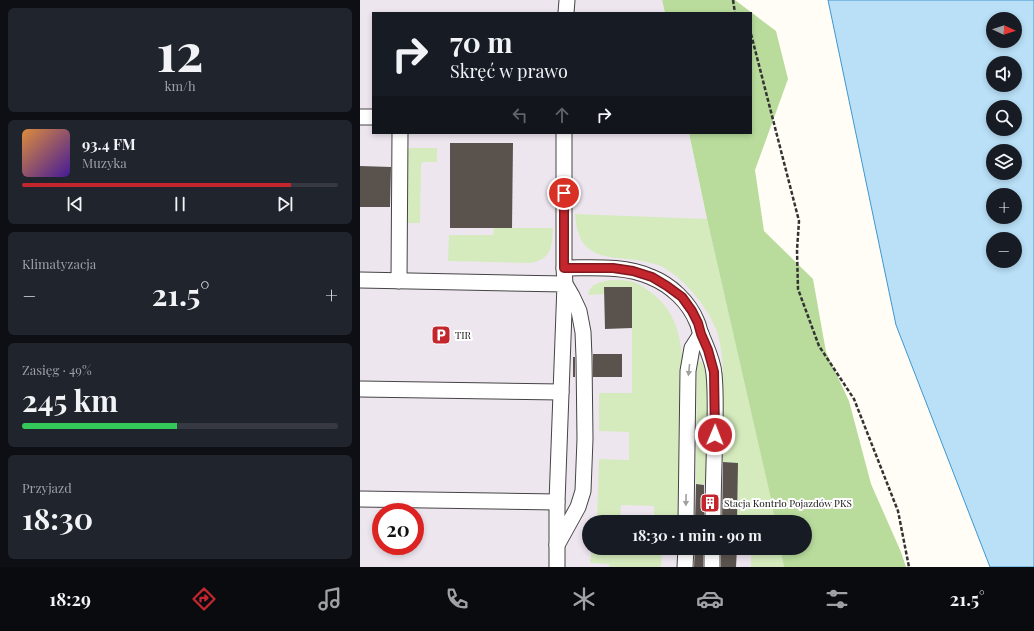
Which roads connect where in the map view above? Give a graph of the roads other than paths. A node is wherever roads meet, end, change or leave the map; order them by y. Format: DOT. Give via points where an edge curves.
graph roads {
  1 [pos="567,0"];
  2 [pos="566,12"];
  3 [pos="360,117"];
  4 [pos="372,117"];
  5 [pos="400,134"];
  6 [pos="564,134"];
  7 [pos="564,268"];
  8 [pos="360,280"];
  9 [pos="399,281"];
  10 [pos="565,284"];
  11 [pos="701,334"];
  12 [pos="360,389"];
  13 [pos="561,392"];
  14 [pos="360,499"];
  15 [pos="557,502"];
  16 [pos="686,515"];
  17 [pos="713,515"];
  18 [pos="557,545"];
  19 [pos="686,555"];
  20 [pos="712,555"];
  21 [pos="557,567"];
  22 [pos="685,567"];
  23 [pos="712,567"];
  1 -- 2 [label="lane"];
  3 -- 4 [label="lane"];
  5 -- 9 [label="lane"];
  6 -- 7 [label="lane"];
  7 -- 10 [label="lane"];
  7 -- 11 [label="lane" via="613,268 652,277 682,297 692,311"];
  8 -- 9 [label="lane"];
  9 -- 10 [label="lane"];
  10 -- 13 [label="lane"];
  10 -- 18 [label="lane" via="579,311 583,332 585,439 583,491 578,507"];
  11 -- 16 [label="lane, one-way" via="692,348 688,371"];
  11 -- 17 [label="lane" via="714,372"];
  12 -- 13 [label="lane"];
  13 -- 15 [label="lane"];
  14 -- 15 [label="lane"];
  15 -- 18 [label="lane"];
  18 -- 21 [label="lane"];
  19 -- 22 [label="lane"];
  20 -- 23 [label="lane"];
}
